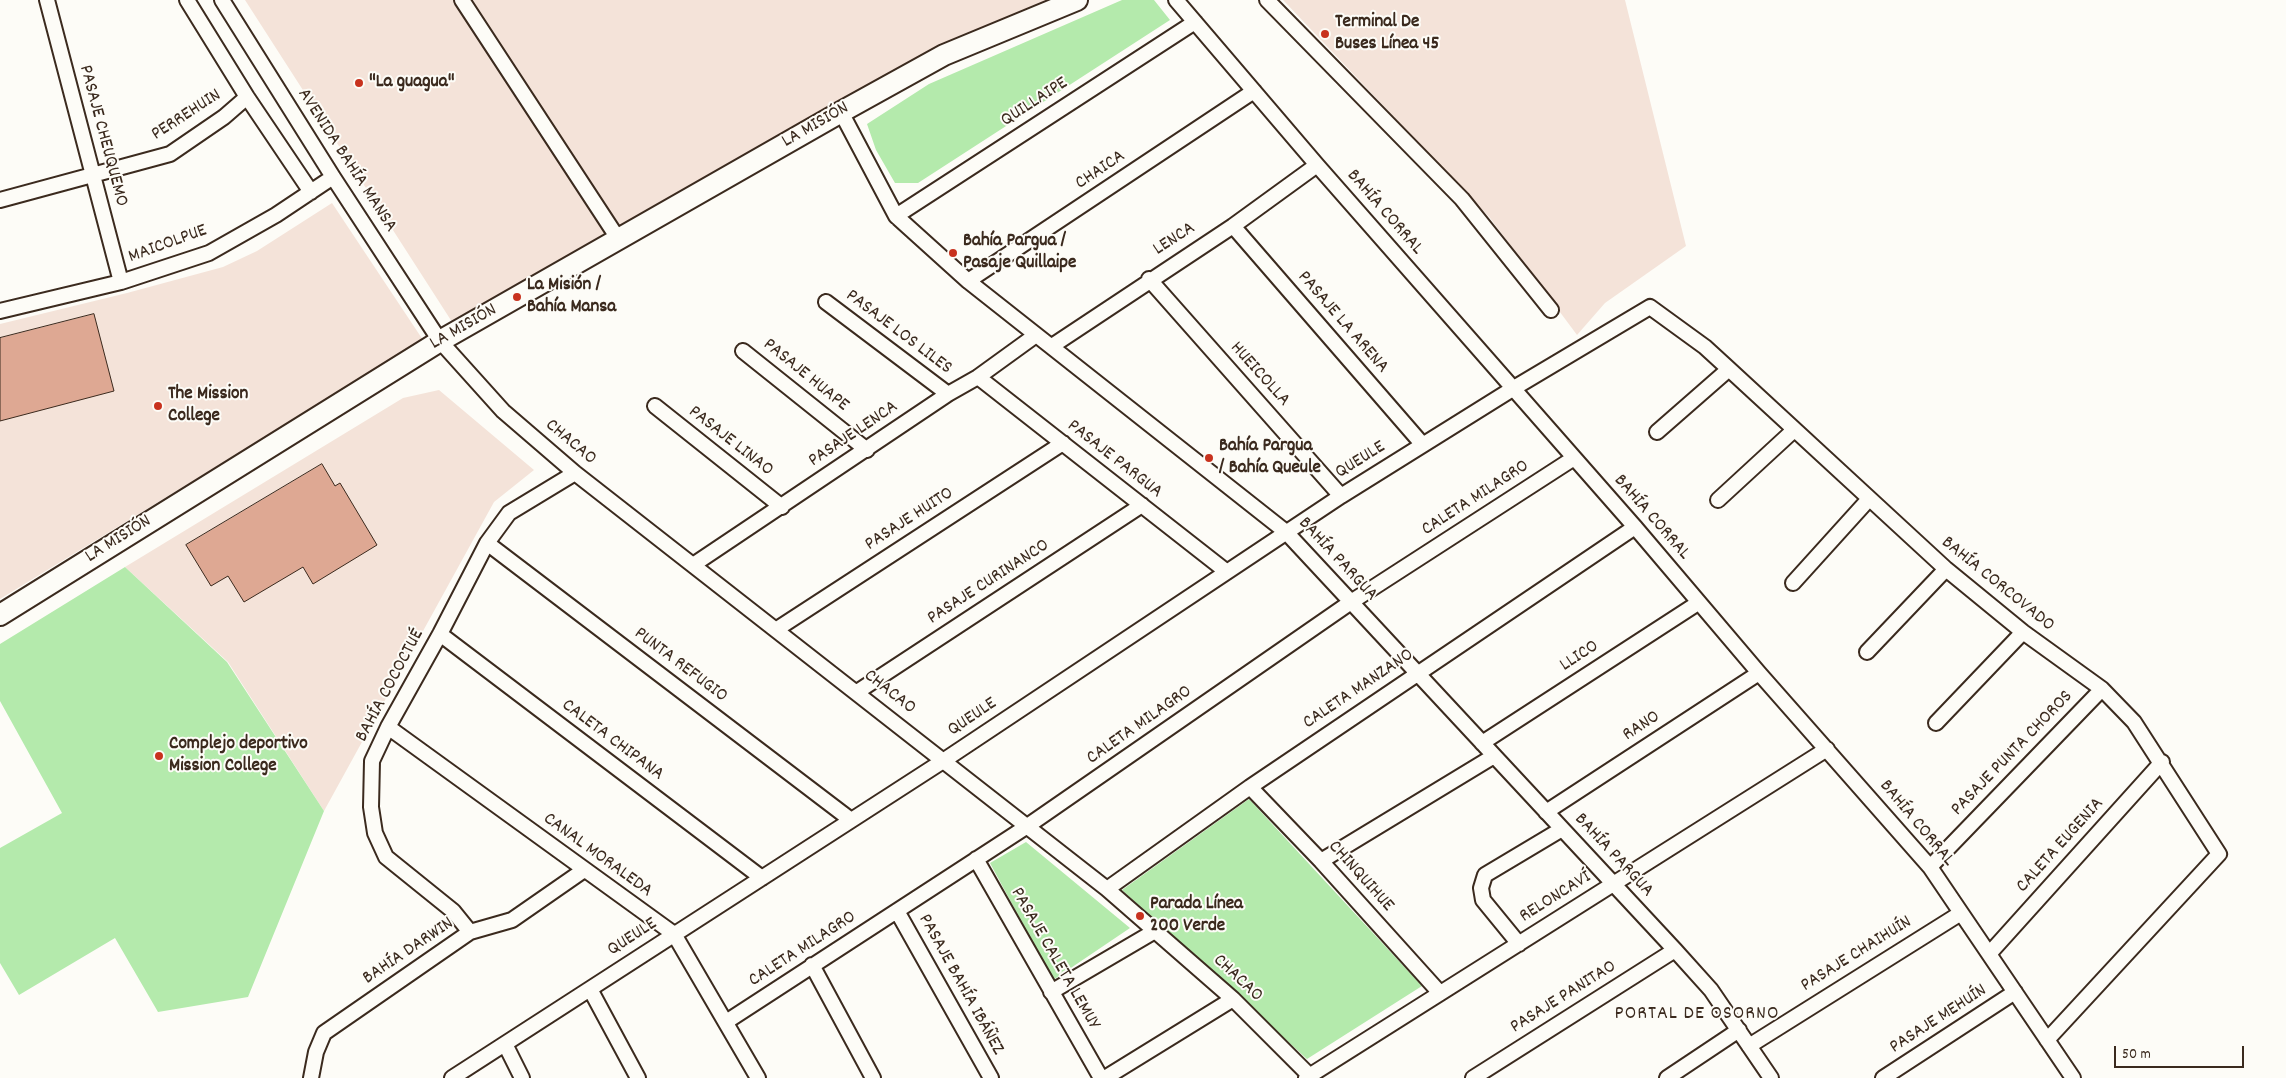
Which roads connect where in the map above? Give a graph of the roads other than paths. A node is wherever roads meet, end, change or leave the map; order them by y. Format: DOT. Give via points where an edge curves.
graph roads {
  1 [pos="47,0"];
  2 [pos="187,0"];
  3 [pos="222,0"];
  4 [pos="462,0"];
  5 [pos="1077,0"];
  6 [pos="1176,0"];
  7 [pos="1268,0"];
  8 [pos="1195,22"];
  9 [pos="1254,91"];
  10 [pos="247,96"];
  11 [pos="841,112"];
  12 [pos="1316,165"];
  13 [pos="93,176"];
  14 [pos="333,177"];
  15 [pos="311,192"];
  16 [pos="0,200"];
  17 [pos="896,216"];
  18 [pos="1233,226"];
  19 [pos="619,240"];
  20 [pos="1149,279"];
  21 [pos="968,281"];
  22 [pos="121,282"];
  23 [pos="826,302"];
  24 [pos="1551,310"];
  25 [pos="0,312"];
  26 [pos="1036,335"];
  27 [pos="440,341"];
  28 [pos="1052,346"];
  29 [pos="743,351"];
  30 [pos="1730,368"];
  31 [pos="978,377"];
  32 [pos="1514,388"];
  33 [pos="948,394"];
  34 [pos="655,406"];
  35 [pos="1794,430"];
  36 [pos="1657,432"];
  37 [pos="1063,443"];
  38 [pos="1423,445"];
  39 [pos="867,450"];
  40 [pos="1574,458"];
  41 [pos="575,473"];
  42 [pos="1341,496"];
  43 [pos="1869,499"];
  44 [pos="1718,500"];
  45 [pos="1142,505"];
  46 [pos="782,507"];
  47 [pos="1635,527"];
  48 [pos="1286,532"];
  49 [pos="487,542"];
  50 [pos="693,565"];
  51 [pos="1946,569"];
  52 [pos="1226,572"];
  53 [pos="1793,583"];
  54 [pos="1351,602"];
  55 [pos="1698,603"];
  56 [pos="0,615"];
  57 [pos="777,628"];
  58 [pos="2023,632"];
  59 [pos="440,634"];
  60 [pos="1867,652"];
  61 [pos="1758,673"];
  62 [pos="1418,674"];
  63 [pos="2102,689"];
  64 [pos="857,692"];
  65 [pos="1936,723"];
  66 [pos="388,727"];
  67 [pos="1482,743"];
  68 [pos="1827,749"];
  69 [pos="1494,756"];
  70 [pos="943,760"];
  71 [pos="2162,762"];
  72 [pos="1250,787"];
  73 [pos="1546,812"];
  74 [pos="851,820"];
  75 [pos="1026,827"];
  76 [pos="1562,830"];
  77 [pos="976,859"];
  78 [pos="1321,861"];
  79 [pos="1930,867"];
  80 [pos="584,870"];
  81 [pos="762,878"];
  82 [pos="1613,884"];
  83 [pos="1107,889"];
  84 [pos="897,911"];
  85 [pos="1961,913"];
  86 [pos="1155,931"];
  87 [pos="470,932"];
  88 [pos="674,934"];
  89 [pos="1519,944"];
  90 [pos="1675,950"];
  91 [pos="1989,954"];
  92 [pos="812,965"];
  93 [pos="590,989"];
  94 [pos="1050,992"];
  95 [pos="2015,992"];
  96 [pos="1440,993"];
  97 [pos="1233,999"];
  98 [pos="726,1022"];
  99 [pos="1739,1030"];
  100 [pos="2047,1040"];
  101 [pos="505,1044"];
  102 [pos="1748,1046"];
  103 [pos="2068,1076"];
  104 [pos="1309,1077"];
  105 [pos="311,1078"];
  106 [pos="452,1078"];
  107 [pos="522,1078"];
  108 [pos="638,1078"];
  109 [pos="758,1078"];
  110 [pos="873,1078"];
  111 [pos="991,1078"];
  112 [pos="1101,1078"];
  113 [pos="1105,1078"];
  114 [pos="1473,1078"];
  115 [pos="1667,1078"];
  116 [pos="1771,1078"];
  117 [pos="1883,1078"];
  1 -- 13 [label="street, PASAJE CHEUQUEMO"];
  2 -- 10 [label="street"];
  3 -- 14 [label="street, AVENIDA BAHÍA MANSA"];
  4 -- 19 [label="street"];
  5 -- 11 [label="street, LA MISIÓN" via="944,55"];
  6 -- 8 [label="street, BAHÍA CORRAL"];
  7 -- 24 [label="street" via="1462,199"];
  8 -- 9 [label="street, BAHÍA CORRAL"];
  8 -- 17 [label="street, QUILLAIPE"];
  9 -- 12 [label="street, BAHÍA CORRAL"];
  9 -- 21 [label="street, CHAICA"];
  10 -- 13 [label="street, PERREHUIN" via="224,117 170,154"];
  10 -- 15 [label="street"];
  11 -- 17 [label="street, BAHÍA PARGUA"];
  11 -- 19 [label="street, LA MISIÓN"];
  12 -- 18 [label="street, LENCA"];
  12 -- 32 [label="street, BAHÍA CORRAL"];
  13 -- 16 [label="street, PERREHUIN"];
  13 -- 22 [label="street, PASAJE CHEUQUEMO"];
  14 -- 15 [label="street, MAICOLPUE"];
  14 -- 27 [label="street, AVENIDA BAHÍA MANSA"];
  15 -- 22 [label="street, MAICOLPUE" via="209,253"];
  17 -- 21 [label="street, BAHÍA PARGUA"];
  18 -- 20 [label="street, LENCA"];
  18 -- 38 [label="street, PASAJE LA ARENA"];
  19 -- 27 [label="street, LA MISIÓN"];
  20 -- 28 [label="street, LENCA"];
  20 -- 42 [label="street, HUEICOLLA"];
  21 -- 26 [label="street, BAHÍA PARGUA"];
  22 -- 25 [label="street, MAICOLPUE"];
  23 -- 33 [label="street, PASAJE LOS LILES"];
  26 -- 28 [label="street, BAHÍA PARGUA"];
  26 -- 31 [label="street, PASAJE LENCA"];
  27 -- 41 [label="street, CHACAO" via="503,411"];
  27 -- 56 [label="street, LA MISIÓN"];
  28 -- 48 [label="street, BAHÍA PARGUA"];
  29 -- 39 [label="street, PASAJE HUAPE"];
  30 -- 32 [label="street, BAHÍA CORCOVADO" via="1650,307"];
  30 -- 35 [label="street, BAHÍA CORCOVADO"];
  30 -- 36 [label="street"];
  31 -- 33 [label="street, PASAJE LENCA"];
  31 -- 37 [label="street, PASAJE PARGUA"];
  32 -- 38 [label="street, QUEULE"];
  32 -- 40 [label="street, BAHÍA CORRAL"];
  33 -- 39 [label="street, PASAJE LENCA"];
  34 -- 46 [label="street, PASAJE LINAO"];
  35 -- 43 [label="street, BAHÍA CORCOVADO"];
  35 -- 44 [label="street"];
  37 -- 45 [label="street, PASAJE PARGUA"];
  37 -- 57 [label="street, PASAJE HUITO"];
  38 -- 42 [label="street, QUEULE"];
  39 -- 46 [label="street, PASAJE LENCA"];
  40 -- 47 [label="street, BAHÍA CORRAL"];
  40 -- 54 [label="street, CALETA MILAGRO"];
  41 -- 49 [label="street, BAHÍA COCOCTUÉ" via="509,513"];
  41 -- 50 [label="street, CHACAO"];
  42 -- 48 [label="street, QUEULE"];
  43 -- 51 [label="street, BAHÍA CORCOVADO"];
  43 -- 53 [label="street"];
  45 -- 52 [label="street, PASAJE PARGUA"];
  45 -- 64 [label="street, PASAJE CURINANCO"];
  46 -- 50 [label="street, PASAJE LENCA"];
  47 -- 55 [label="street, BAHÍA CORRAL"];
  47 -- 62 [label="street, CALETA MANZANO"];
  48 -- 52 [label="street, QUEULE"];
  48 -- 54 [label="street, BAHÍA PARGUA"];
  49 -- 59 [label="street, BAHÍA COCOCTUÉ"];
  49 -- 74 [label="street, PUNTA REFUGIO"];
  50 -- 57 [label="street, CHACAO"];
  51 -- 58 [label="street, BAHÍA CORCOVADO"];
  51 -- 60 [label="street"];
  52 -- 70 [label="street, QUEULE"];
  54 -- 62 [label="street, BAHÍA PARGUA"];
  54 -- 75 [label="street, CALETA MILAGRO"];
  55 -- 61 [label="street, BAHÍA CORRAL"];
  55 -- 67 [label="street, LLICO"];
  57 -- 64 [label="street, CHACAO"];
  58 -- 63 [label="street, BAHÍA CORCOVADO"];
  58 -- 65 [label="street"];
  59 -- 66 [label="street, BAHÍA COCOCTUÉ"];
  59 -- 81 [label="street, CALETA CHIPANA"];
  61 -- 68 [label="street, BAHÍA CORRAL"];
  61 -- 73 [label="street, RANO"];
  62 -- 67 [label="street, BAHÍA PARGUA"];
  62 -- 72 [label="street, CALETA MANZANO"];
  63 -- 71 [label="street, BAHÍA CORCOVADO" via="2134,722"];
  63 -- 79 [label="street, PASAJE PUNTA CHOROS"];
  64 -- 70 [label="street, CHACAO"];
  66 -- 80 [label="street, CANAL MORALEDA"];
  66 -- 87 [label="street, BAHÍA COCOCTUÉ" via="372,762 371,807 375,833 386,857 453,911"];
  67 -- 69 [label="street, BAHÍA PARGUA"];
  68 -- 79 [label="street, BAHÍA CORRAL"];
  68 -- 82 [label="street, RELONCAVÍ"];
  69 -- 73 [label="street, BAHÍA PARGUA"];
  69 -- 78 [label="street"];
  70 -- 74 [label="street, QUEULE"];
  70 -- 75 [label="street, CHACAO"];
  71 -- 91 [label="street, CALETA EUGENIA"];
  71 -- 100 [label="street, BAHÍA CORCOVADO" via="2220,854"];
  72 -- 78 [label="street, CHINQUIHUE"];
  72 -- 83 [label="street, CALETA MANZANO"];
  73 -- 76 [label="street, BAHÍA PARGUA"];
  74 -- 81 [label="street, QUEULE"];
  75 -- 77 [label="street, CALETA MILAGRO"];
  75 -- 83 [label="street, CHACAO"];
  76 -- 82 [label="street, BAHÍA PARGUA"];
  76 -- 89 [label="street" via="1486,875 1483,882 1483,900"];
  77 -- 84 [label="street, CALETA MILAGRO"];
  77 -- 94 [label="street, PASAJE CALETA LEMUY"];
  78 -- 96 [label="street, CHINQUIHUE"];
  79 -- 85 [label="street, BAHÍA CORRAL"];
  80 -- 87 [label="street, BAHÍA DARWIN" via="512,920"];
  80 -- 88 [label="street, CANAL MORALEDA"];
  81 -- 88 [label="street, QUEULE"];
  82 -- 89 [label="street, RELONCAVÍ"];
  82 -- 90 [label="street, BAHÍA PARGUA"];
  83 -- 86 [label="street, CHACAO"];
  84 -- 92 [label="street, CALETA MILAGRO"];
  84 -- 111 [label="street, PASAJE BAHÍA IBÁÑEZ"];
  85 -- 91 [label="street, BAHÍA CORRAL"];
  85 -- 102 [label="street, PASAJE CHAIHUÍN"];
  86 -- 94 [label="street"];
  86 -- 97 [label="street, CHACAO"];
  87 -- 105 [label="street, BAHÍA DARWIN" via="324,1033"];
  88 -- 93 [label="street, QUEULE"];
  88 -- 98 [label="street, CANAL MORALEDA"];
  89 -- 96 [label="street, RELONCAVÍ"];
  90 -- 99 [label="street, BAHÍA PARGUA" via="1711,990"];
  90 -- 114 [label="street, PASAJE PANITAO"];
  91 -- 95 [label="street, BAHÍA CORRAL"];
  92 -- 98 [label="street, CALETA MILAGRO"];
  92 -- 110 [label="street"];
  93 -- 101 [label="street, QUEULE"];
  93 -- 108 [label="street"];
  94 -- 112 [label="street, PASAJE CALETA LEMUY"];
  95 -- 100 [label="street, BAHÍA CORRAL"];
  95 -- 117 [label="street, PASAJE MEHUÍN"];
  96 -- 104 [label="street, RELONCAVÍ"];
  97 -- 104 [label="street, CHACAO"];
  97 -- 113 [label="street"];
  98 -- 109 [label="street, CANAL MORALEDA"];
  99 -- 102 [label="street, BAHÍA PARGUA"];
  99 -- 115 [label="street"];
  100 -- 103 [label="street, BAHÍA CORRAL"];
  101 -- 106 [label="street, QUEULE"];
  101 -- 107 [label="street"];
  102 -- 116 [label="street, BAHÍA PARGUA"];
}
